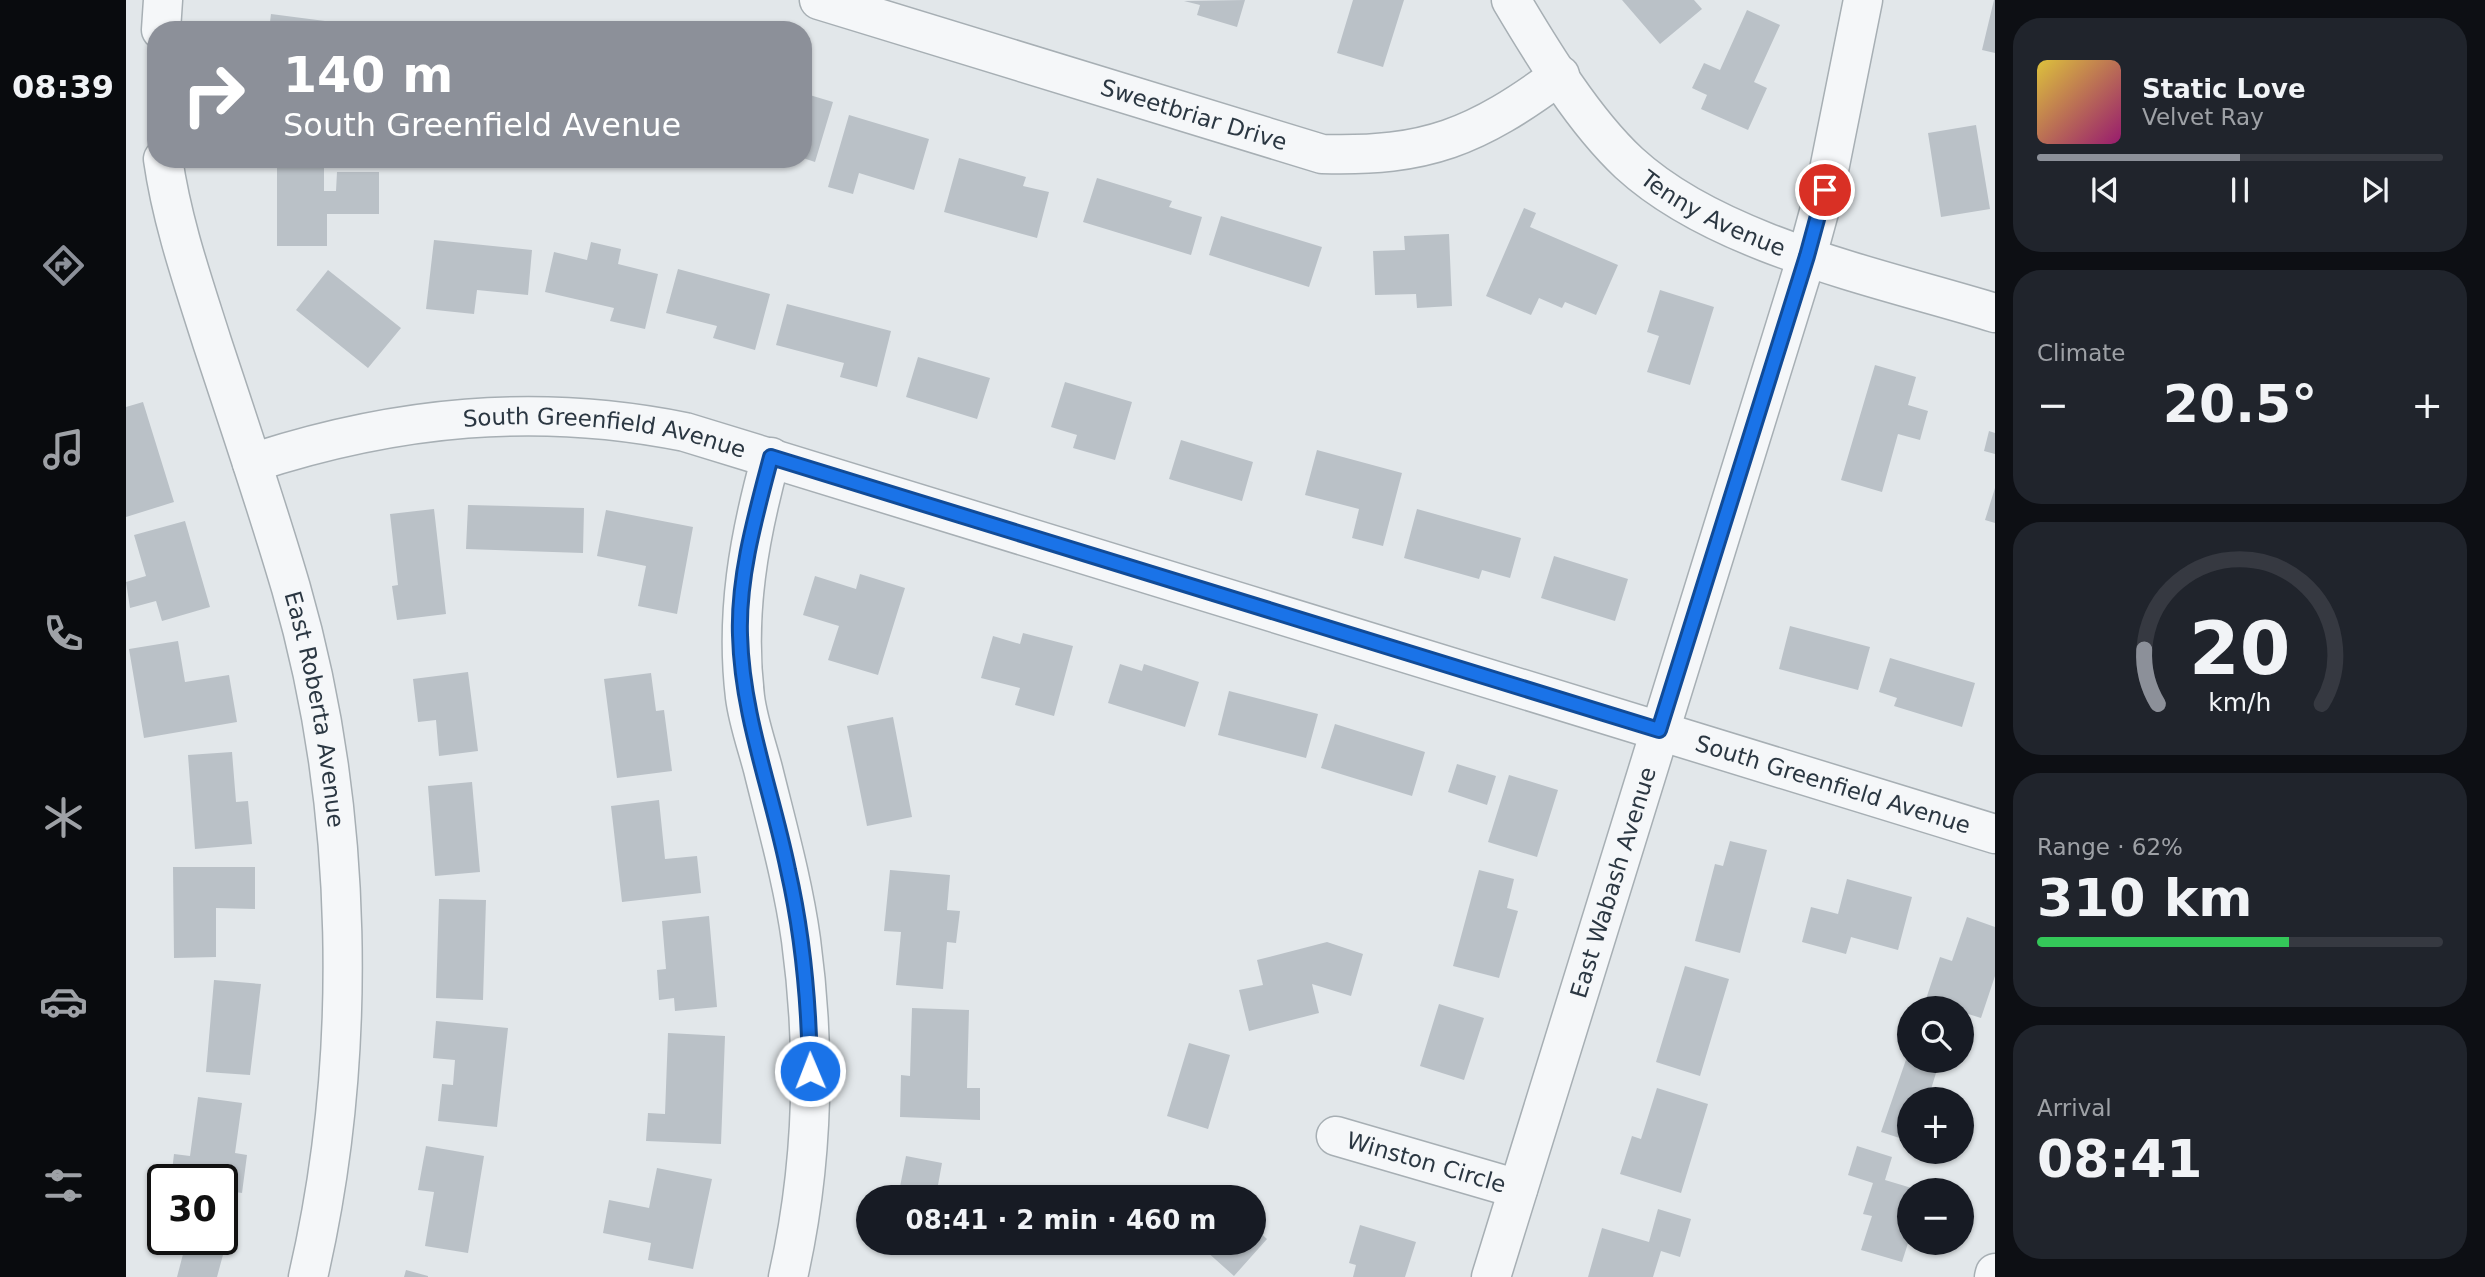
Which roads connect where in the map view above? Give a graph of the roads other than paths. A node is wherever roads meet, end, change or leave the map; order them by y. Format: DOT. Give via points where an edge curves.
graph roads {
  1 [pos="163,0"];
  2 [pos="819,0"];
  3 [pos="1511,0"];
  4 [pos="1863,0"];
  5 [pos="162,21"];
  6 [pos="1560,75"];
  7 [pos="164,168"];
  8 [pos="1807,256"];
  9 [pos="1995,313"];
  10 [pos="771,457"];
  11 [pos="252,463"];
  12 [pos="1659,730"];
  13 [pos="1995,834"];
  14 [pos="1336,1136"];
  15 [pos="1518,1189"];
  16 [pos="308,1277"];
  17 [pos="788,1277"];
  18 [pos="1491,1277"];
  1 -- 5 [label="street"];
  2 -- 6 [label="street, Sweetbriar Drive" via="1322,154 1404,152 1448,141 1514,109"];
  3 -- 6 [label="street, Tenny Avenue"];
  4 -- 8 [label="street, East Wabash Avenue"];
  6 -- 8 [label="street, Tenny Avenue" via="1629,163 1678,200 1726,227"];
  7 -- 11 [label="street, East Roberta Avenue" via="185,257"];
  8 -- 9 [label="street, Tenny Avenue"];
  8 -- 12 [label="street, East Wabash Avenue"];
  10 -- 11 [label="street, South Greenfield Avenue" via="639,423 524,414 368,430"];
  10 -- 12 [label="street, South Greenfield Avenue"];
  10 -- 17 [label="street" via="743,579 740,633 745,700 788,869 809,1021 804,1176"];
  11 -- 16 [label="street, East Roberta Avenue" via="292,590 310,668 337,856 339,1061 321,1222"];
  12 -- 13 [label="street, South Greenfield Avenue"];
  12 -- 15 [label="street, East Wabash Avenue"];
  14 -- 15 [label="street, Winston Circle"];
  15 -- 18 [label="street, East Wabash Avenue"];
}
